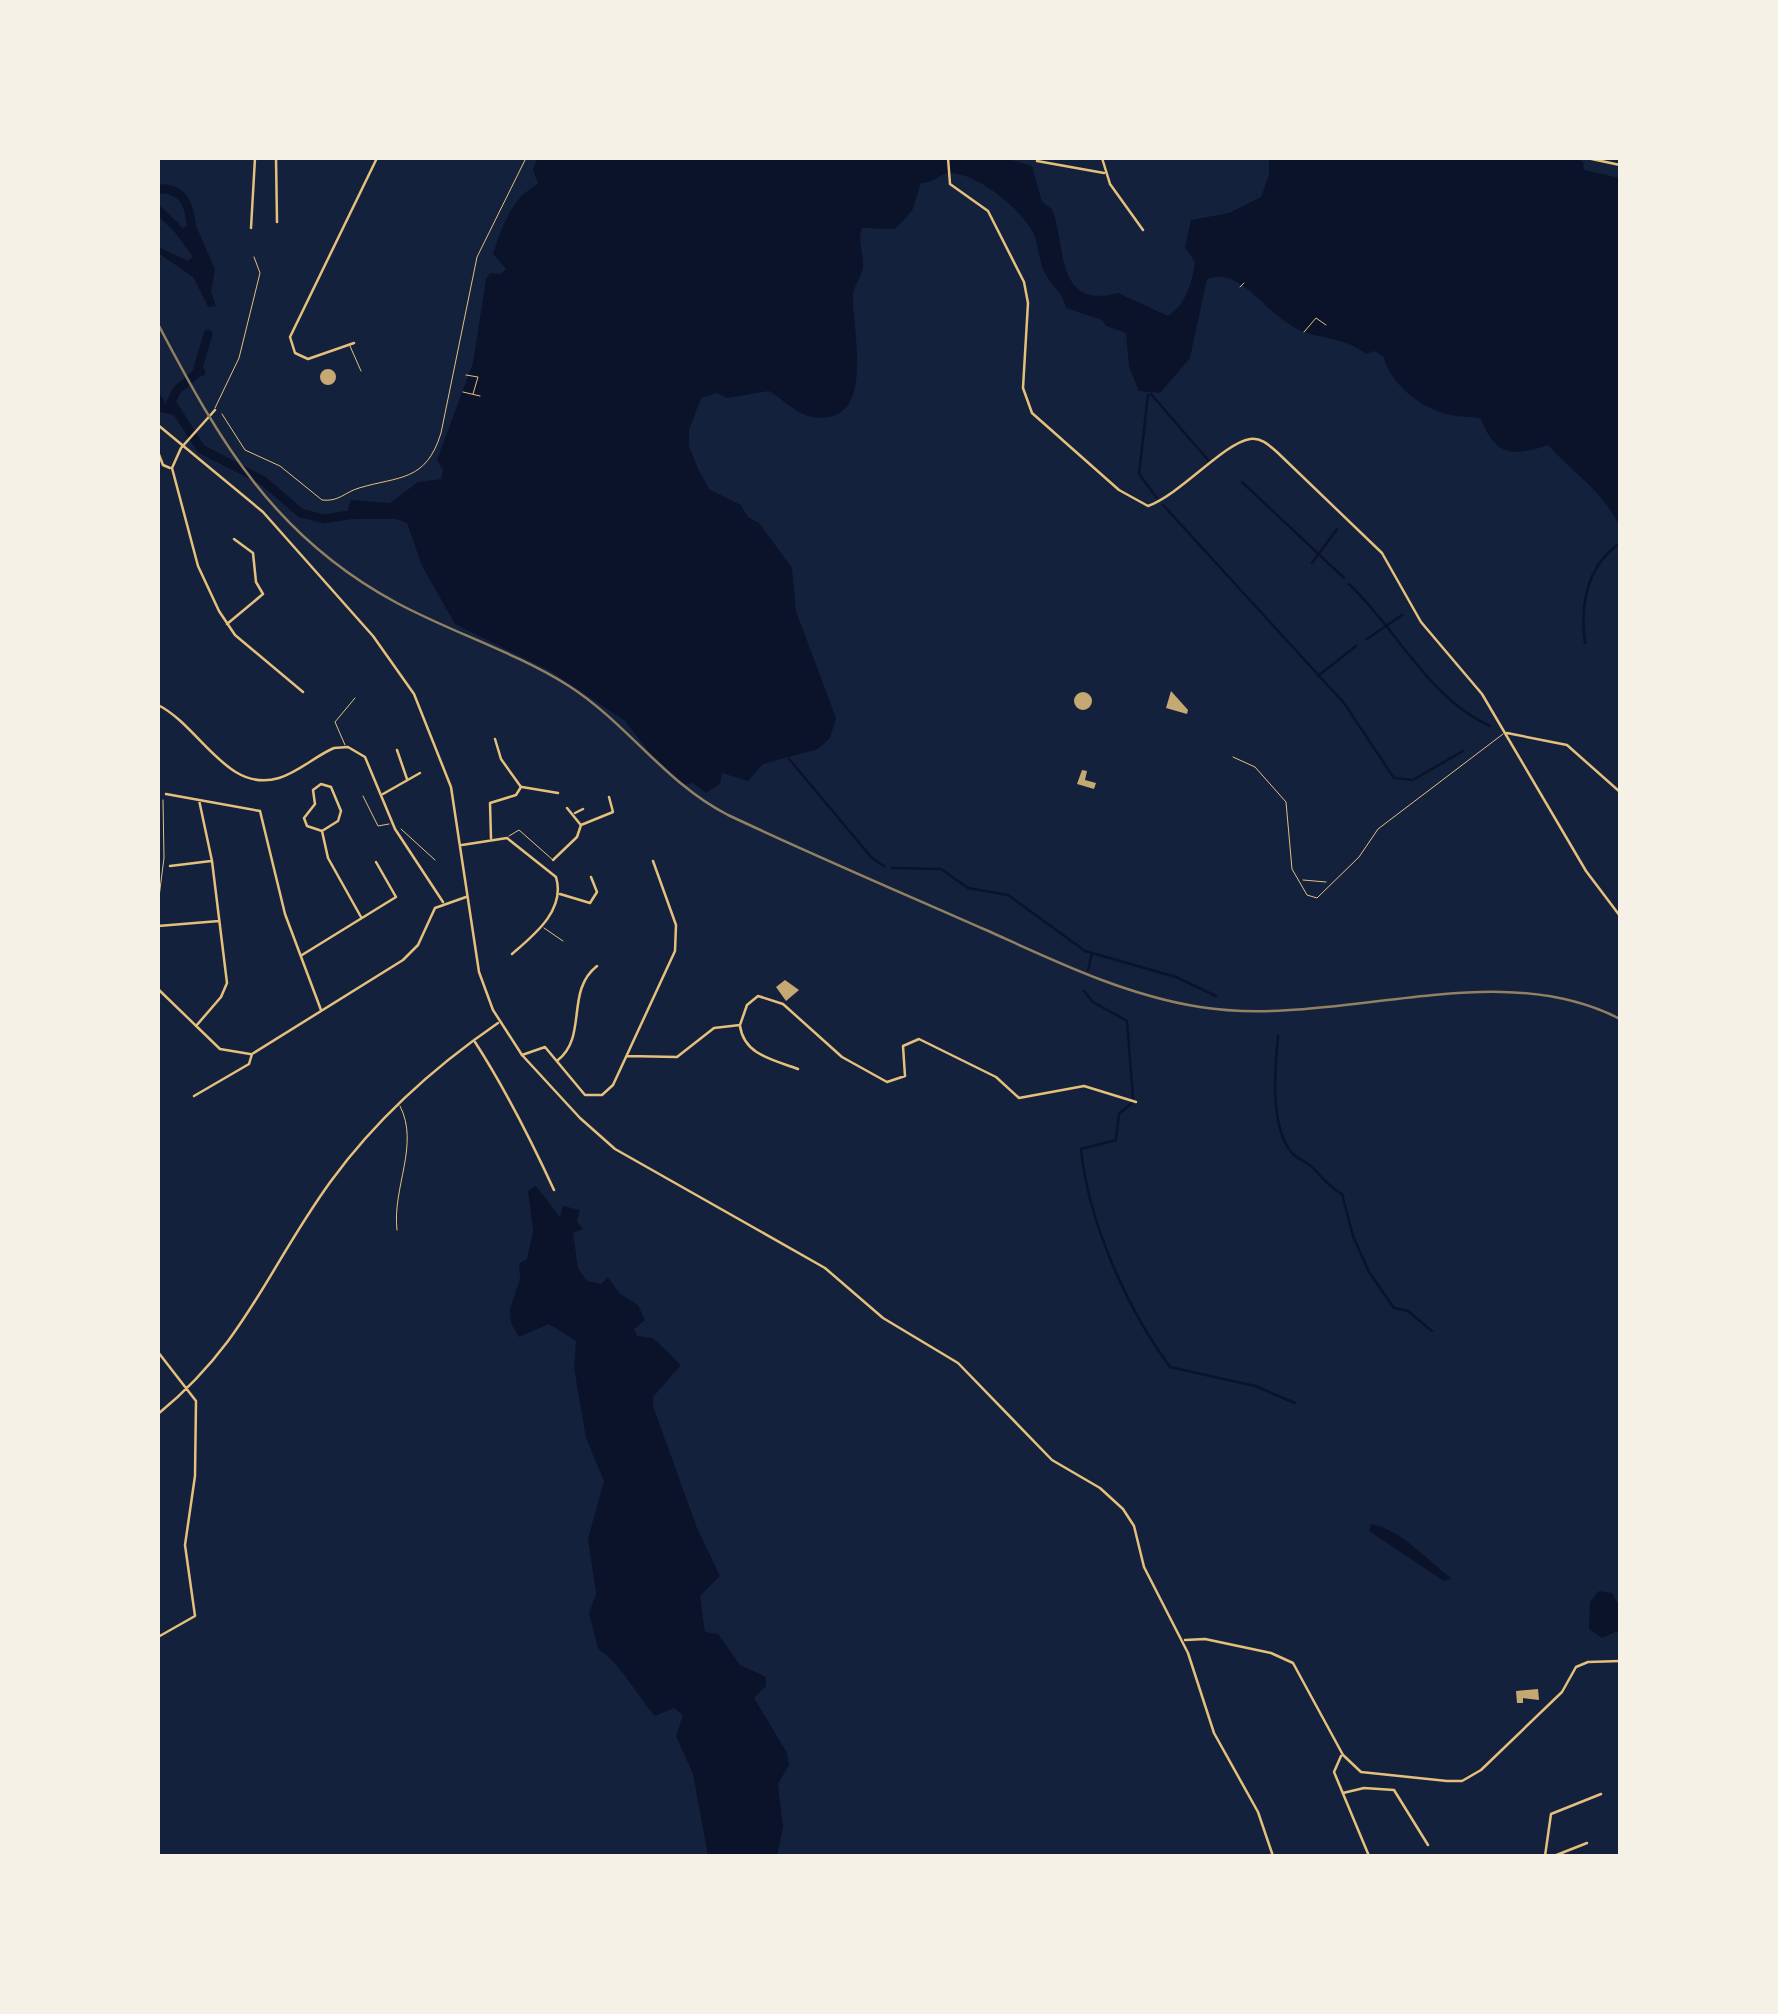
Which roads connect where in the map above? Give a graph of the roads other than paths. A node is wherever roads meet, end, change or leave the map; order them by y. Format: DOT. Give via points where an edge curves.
graph roads {
  1 [pos="254,158"];
  2 [pos="276,158"];
  3 [pos="377,158"];
  4 [pos="948,158"];
  5 [pos="1102,158"];
  6 [pos="1587,158"];
  7 [pos="1037,161"];
  8 [pos="1620,165"];
  9 [pos="1105,173"];
  10 [pos="277,222"];
  11 [pos="251,228"];
  12 [pos="1142,230"];
  13 [pos="254,257"];
  14 [pos="352,345"];
  15 [pos="362,371"];
  16 [pos="215,410"];
  17 [pos="158,426"];
  18 [pos="181,448"];
  19 [pos="158,452"];
  20 [pos="172,468"];
  21 [pos="234,539"];
  22 [pos="227,624"];
  23 [pos="303,692"];
  24 [pos="355,698"];
  25 [pos="158,705"];
  26 [pos="1506,732"];
  27 [pos="495,738"];
  28 [pos="344,746"];
  29 [pos="397,750"];
  30 [pos="1233,757"];
  31 [pos="420,774"];
  32 [pos="408,780"];
  33 [pos="521,787"];
  34 [pos="1620,792"];
  35 [pos="558,793"];
  36 [pos="166,794"];
  37 [pos="382,795"];
  38 [pos="363,796"];
  39 [pos="609,797"];
  40 [pos="199,799"];
  41 [pos="567,808"];
  42 [pos="583,809"];
  43 [pos="573,814"];
  44 [pos="392,822"];
  45 [pos="581,825"];
  46 [pos="401,829"];
  47 [pos="322,830"];
  48 [pos="507,838"];
  49 [pos="491,839"];
  50 [pos="462,845"];
  51 [pos="422,850"];
  52 [pos="414,857"];
  53 [pos="212,860"];
  54 [pos="435,860"];
  55 [pos="553,860"];
  56 [pos="653,861"];
  57 [pos="376,862"];
  58 [pos="170,866"];
  59 [pos="590,876"];
  60 [pos="1302,880"];
  61 [pos="1329,883"];
  62 [pos="559,894"];
  63 [pos="466,896"];
  64 [pos="443,902"];
  65 [pos="1620,916"];
  66 [pos="362,918"];
  67 [pos="220,921"];
  68 [pos="158,926"];
  69 [pos="542,926"];
  70 [pos="563,941"];
  71 [pos="512,954"];
  72 [pos="301,956"];
  73 [pos="597,966"];
  74 [pos="158,989"];
  75 [pos="321,1011"];
  76 [pos="500,1022"];
  77 [pos="740,1025"];
  78 [pos="196,1026"];
  79 [pos="474,1040"];
  80 [pos="252,1054"];
  81 [pos="522,1055"];
  82 [pos="627,1056"];
  83 [pos="557,1061"];
  84 [pos="798,1069"];
  85 [pos="194,1096"];
  86 [pos="1136,1102"];
  87 [pos="398,1103"];
  88 [pos="554,1190"];
  89 [pos="396,1230"];
  90 [pos="158,1352"];
  91 [pos="188,1388"];
  92 [pos="158,1414"];
  93 [pos="158,1638"];
  94 [pos="1183,1641"];
  95 [pos="1620,1661"];
  96 [pos="1342,1755"];
  97 [pos="1343,1793"];
  98 [pos="1601,1794"];
  99 [pos="1587,1843"];
  100 [pos="1428,1845"];
  101 [pos="1273,1856"];
  102 [pos="1369,1856"];
  103 [pos="1545,1856"];
  104 [pos="1554,1856"];
  1 -- 11 [label="street"];
  2 -- 10 [label="street"];
  3 -- 14 [label="street" via="290,337 294,353 308,359"];
  4 -- 26 [label="street" via="953,186 988,210 1024,282 1023,388 1040,425 1148,506 1244,440 1263,441 1382,554 1421,622"];
  5 -- 9 [label="street"];
  6 -- 8 [label="street"];
  7 -- 9 [label="street"];
  9 -- 12 [label="street"];
  13 -- 16 [label="lane" via="260,272 239,358"];
  14 -- 15 [label="lane"];
  16 -- 18 [label="street"];
  17 -- 18 [label="street"];
  18 -- 20 [label="street"];
  18 -- 50 [label="street" via="263,512 397,666 438,744"];
  19 -- 20 [label="street" via="162,465"];
  20 -- 22 [label="street" via="198,566"];
  21 -- 22 [label="street" via="252,550 263,594"];
  22 -- 23 [label="street"];
  24 -- 28 [label="lane" via="335,722"];
  25 -- 28 [label="street" via="192,728 224,766 259,780 284,776"];
  26 -- 34 [label="street" via="1568,745"];
  26 -- 61 [label="lane" via="1378,829"];
  26 -- 65 [label="street" via="1586,871"];
  27 -- 33 [label="street"];
  28 -- 37 [label="street" via="365,757"];
  29 -- 32 [label="street"];
  30 -- 60 [label="lane" via="1254,767 1286,802 1289,857"];
  31 -- 32 [label="street"];
  32 -- 37 [label="street"];
  33 -- 35 [label="street"];
  33 -- 49 [label="street" via="516,796 490,803"];
  36 -- 40 [label="street"];
  37 -- 44 [label="street"];
  38 -- 44 [label="lane" via="378,826"];
  39 -- 45 [label="street" via="613,812"];
  40 -- 53 [label="street"];
  40 -- 72 [label="street" via="258,809"];
  41 -- 43 [label="street"];
  42 -- 43 [label="street"];
  43 -- 45 [label="street"];
  44 -- 52 [label="street"];
  45 -- 55 [label="street"];
  46 -- 51 [label="lane"];
  47 -- 47 [label="street" via="338,821 341,808 331,787 321,784 304,818"];
  47 -- 66 [label="street" via="328,858"];
  48 -- 49 [label="street"];
  48 -- 55 [label="lane" via="519,830"];
  48 -- 62 [label="street" via="556,877"];
  49 -- 50 [label="street"];
  50 -- 63 [label="street"];
  51 -- 52 [label="lane"];
  51 -- 54 [label="lane"];
  52 -- 64 [label="street"];
  53 -- 58 [label="street"];
  53 -- 67 [label="street"];
  56 -- 82 [label="street" via="676,924 675,952"];
  57 -- 66 [label="street" via="398,893"];
  59 -- 62 [label="street" via="597,892 590,903"];
  60 -- 61 [label="lane"];
  60 -- 61 [label="lane" via="1306,893 1317,898"];
  62 -- 69 [label="street"];
  63 -- 64 [label="street"];
  63 -- 76 [label="street" via="478,972"];
  64 -- 75 [label="street" via="410,955"];
  66 -- 72 [label="street"];
  67 -- 68 [label="street"];
  67 -- 78 [label="street" via="226,985"];
  69 -- 70 [label="lane"];
  69 -- 71 [label="street"];
  72 -- 75 [label="street"];
  73 -- 83 [label="street" via="582,983 575,1033"];
  74 -- 78 [label="street"];
  75 -- 80 [label="street"];
  76 -- 79 [label="street"];
  76 -- 81 [label="street"];
  77 -- 82 [label="street" via="714,1028 678,1058"];
  77 -- 84 [label="street" via="754,1053"];
  77 -- 86 [label="street" via="752,999 767,997 788,1007 842,1058 887,1082 905,1076 903,1046 919,1039 996,1077 1019,1098 1084,1086"];
  78 -- 80 [label="street" via="220,1050"];
  79 -- 87 [label="street"];
  79 -- 88 [label="street" via="516,1104"];
  80 -- 85 [label="street" via="245,1067"];
  81 -- 83 [label="street" via="541,1046"];
  81 -- 94 [label="street" via="615,1149 826,1268 883,1318 958,1363 1052,1460 1105,1492 1130,1519 1144,1568"];
  82 -- 83 [label="street" via="613,1085 593,1097 576,1090"];
  87 -- 89 [label="lane" via="411,1132"];
  87 -- 91 [label="street" via="331,1180 244,1324"];
  90 -- 91 [label="street"];
  91 -- 92 [label="street"];
  91 -- 93 [label="street" via="196,1401 185,1545 194,1616"];
  94 -- 96 [label="street" via="1205,1639 1287,1659 1300,1670"];
  94 -- 101 [label="street" via="1214,1734 1258,1812"];
  95 -- 96 [label="street" via="1576,1667 1562,1692 1462,1781 1361,1772"];
  96 -- 97 [label="street" via="1334,1768"];
  97 -- 100 [label="street" via="1394,1790"];
  97 -- 102 [label="street"];
  98 -- 103 [label="street" via="1551,1814"];
  99 -- 104 [label="street"];
}
